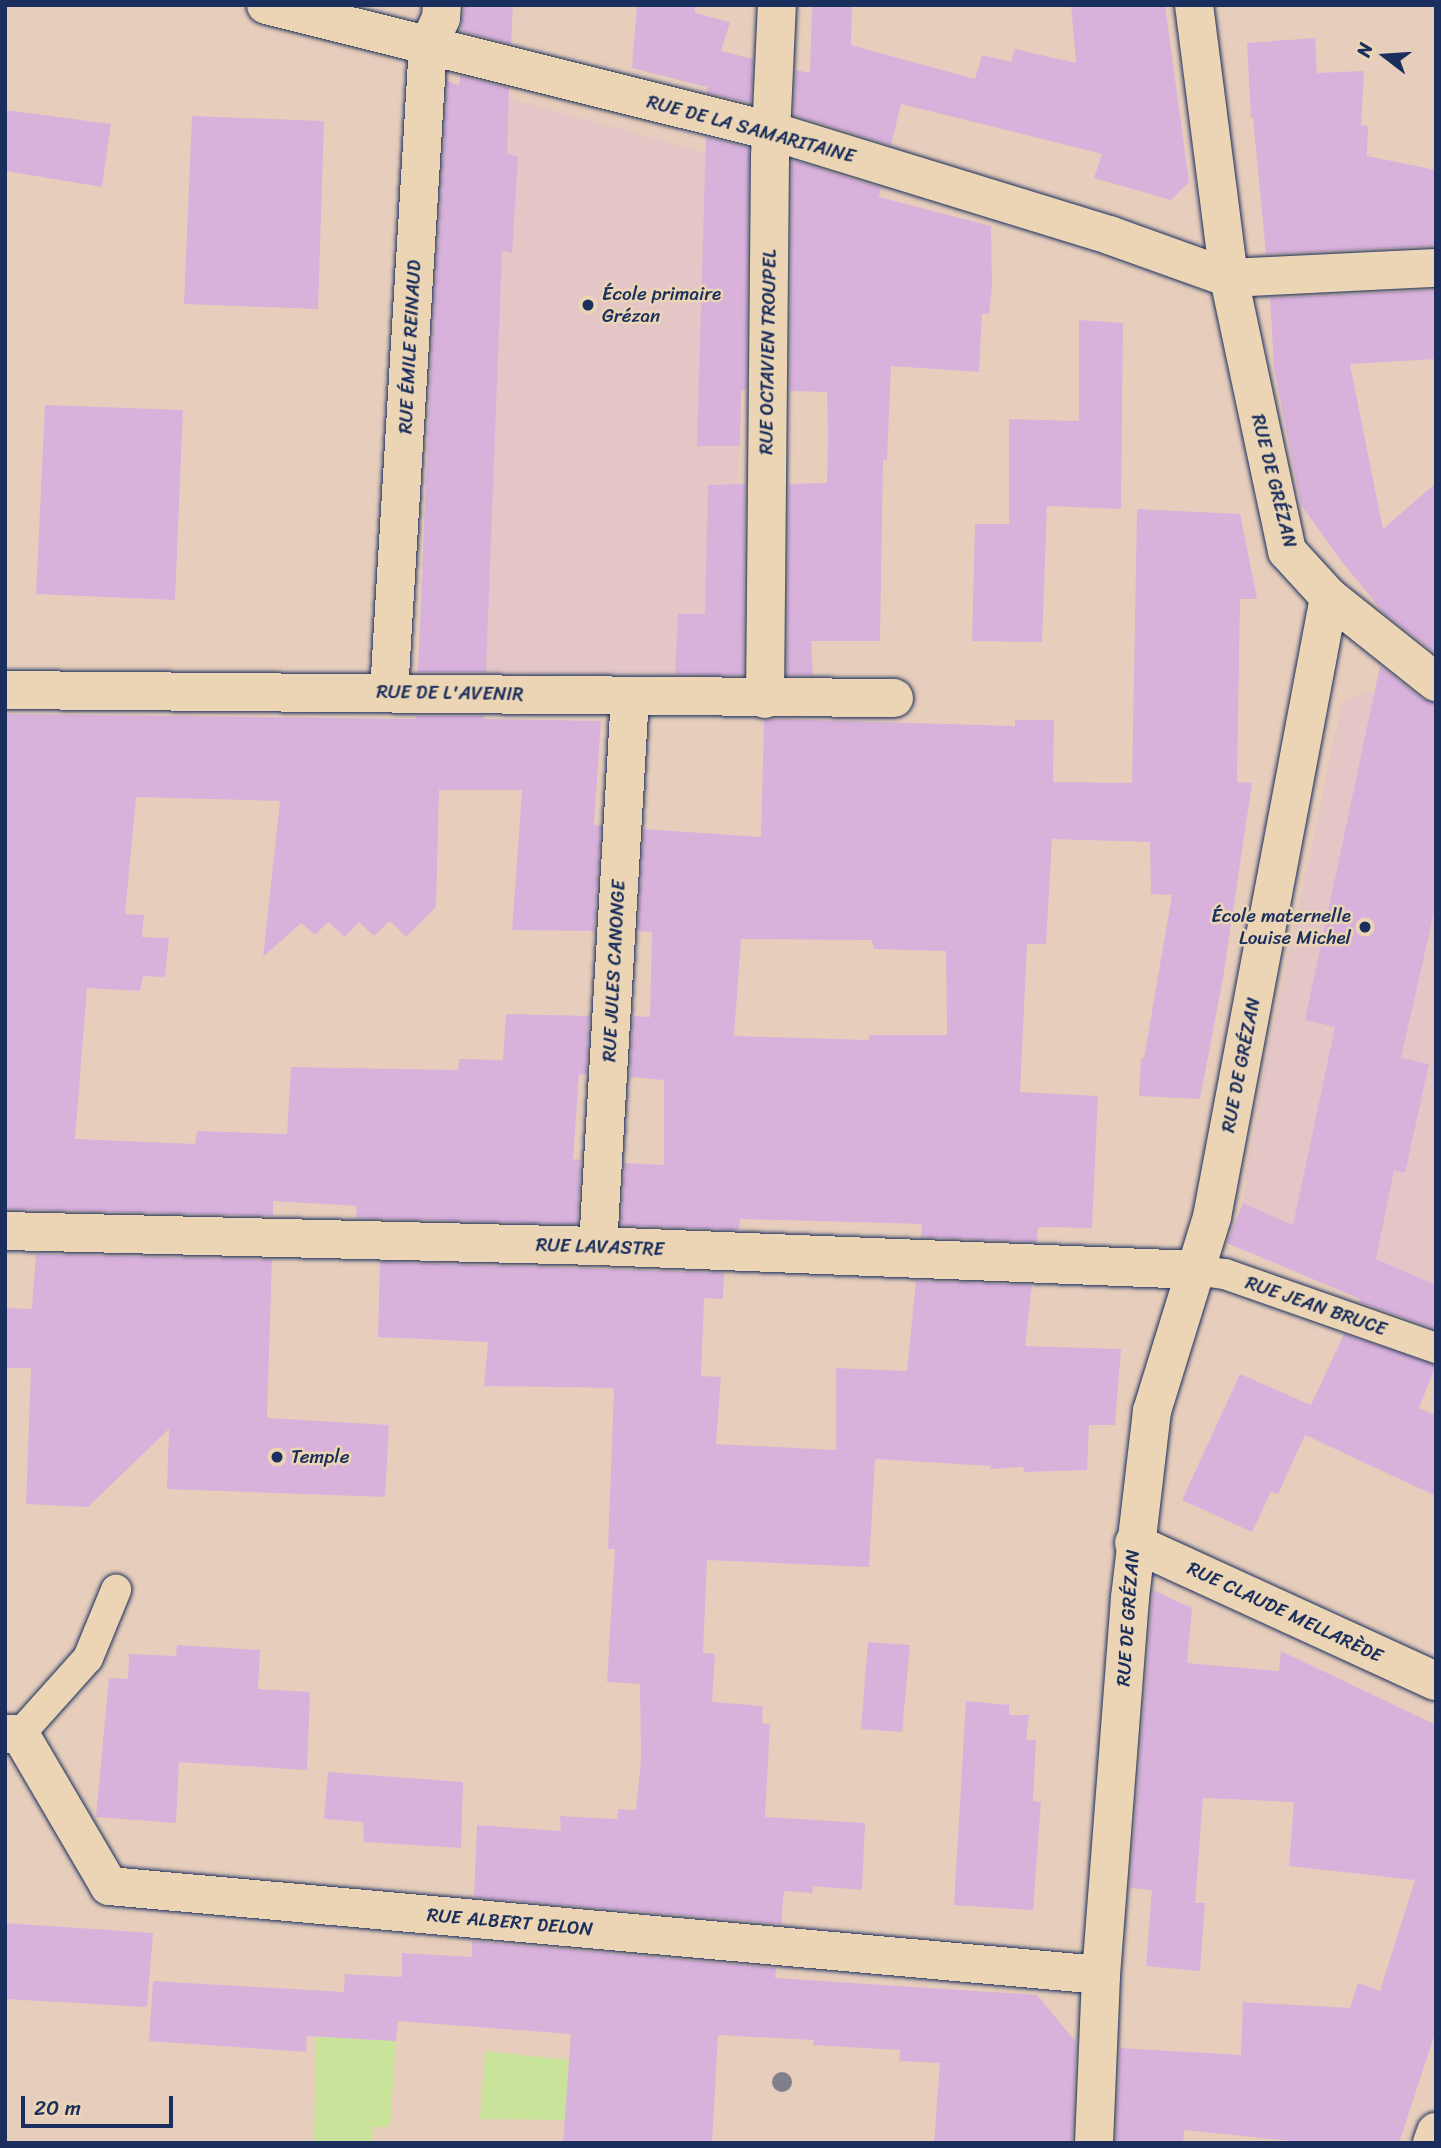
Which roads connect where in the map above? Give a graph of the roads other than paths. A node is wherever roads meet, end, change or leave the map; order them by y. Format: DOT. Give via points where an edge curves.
graph roads {
  1 [pos="266,5"];
  2 [pos="442,5"];
  3 [pos="776,5"];
  4 [pos="1194,5"];
  5 [pos="428,46"];
  6 [pos="771,131"];
  7 [pos="1436,268"];
  8 [pos="1229,278"];
  9 [pos="1329,597"];
  10 [pos="1436,682"];
  11 [pos="5,690"];
  12 [pos="389,692"];
  13 [pos="630,696"];
  14 [pos="894,698"];
  15 [pos="765,699"];
  16 [pos="5,1231"];
  17 [pos="598,1246"];
  18 [pos="1195,1270"];
  19 [pos="1436,1348"];
  20 [pos="1134,1543"];
  21 [pos="116,1590"];
  22 [pos="1436,1681"];
  23 [pos="13,1734"];
  24 [pos="1101,1975"];
  25 [pos="1436,2132"];
  26 [pos="1094,2143"];
  27 [pos="1432,2143"];
  1 -- 5 [label="street, RUE DE LA SAMARITAINE"];
  2 -- 5 [label="street, RUE ÉMILE REINAUD"];
  3 -- 6 [label="street, RUE OCTAVIEN TROUPEL"];
  4 -- 8 [label="street, RUE DE GRÉZAN"];
  5 -- 6 [label="street, RUE DE LA SAMARITAINE"];
  5 -- 12 [label="street, RUE ÉMILE REINAUD"];
  6 -- 8 [label="street, RUE DE LA SAMARITAINE" via="1109,235"];
  6 -- 15 [label="street, RUE OCTAVIEN TROUPEL"];
  7 -- 8 [label="street"];
  8 -- 9 [label="street, RUE DE GRÉZAN" via="1287,551"];
  9 -- 10 [label="street"];
  9 -- 18 [label="street, RUE DE GRÉZAN" via="1212,1217"];
  11 -- 12 [label="street, RUE DE L'AVENIR"];
  12 -- 13 [label="street, RUE DE L'AVENIR"];
  13 -- 15 [label="street, RUE DE L'AVENIR"];
  13 -- 17 [label="street, RUE JULES CANONGE"];
  14 -- 15 [label="street, RUE DE L'AVENIR"];
  16 -- 17 [label="street, RUE LAVASTRE"];
  17 -- 18 [label="street, RUE LAVASTRE"];
  18 -- 19 [label="lane, RUE JEAN BRUCE" via="1225,1274"];
  18 -- 20 [label="street, RUE DE GRÉZAN" via="1152,1411"];
  20 -- 22 [label="street, RUE CLAUDE MELLARÈDE"];
  20 -- 24 [label="street, RUE DE GRÉZAN"];
  21 -- 23 [label="lane" via="88,1658"];
  23 -- 24 [label="street, RUE ALBERT DELON" via="109,1886"];
  24 -- 26 [label="street, RUE DE GRÉZAN"];
  25 -- 27 [label="street"];
}
